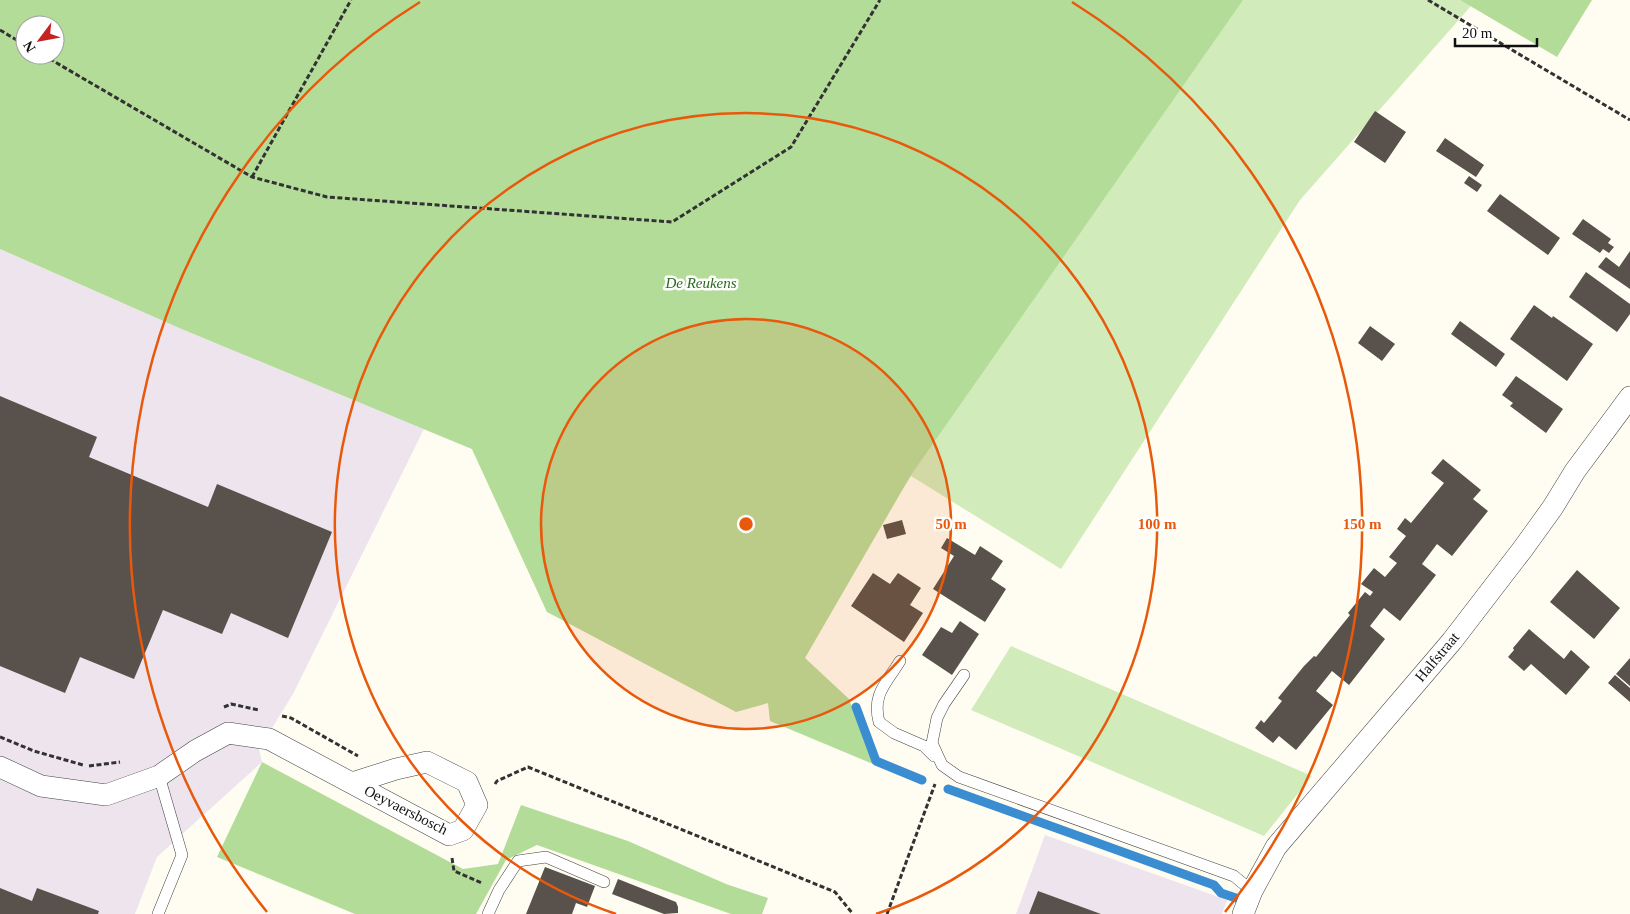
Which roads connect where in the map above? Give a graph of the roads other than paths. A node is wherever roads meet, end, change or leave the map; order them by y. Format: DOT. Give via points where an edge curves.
graph roads {
  1 [pos="1630,397"];
  2 [pos="900,661"];
  3 [pos="964,675"];
  4 [pos="942,765"];
  5 [pos="0,767"];
  6 [pos="159,776"];
  7 [pos="352,783"];
  8 [pos="604,882"];
  9 [pos="1252,891"];
  10 [pos="158,914"];
  11 [pos="488,914"];
  12 [pos="1243,914"];
  1 -- 9 [label="street, Halfstraat" via="1575,471 1554,507 1452,640 1276,847"];
  2 -- 4 [label="lane" via="878,694 879,722 894,733 924,746"];
  3 -- 4 [label="lane" via="936,718 932,743"];
  4 -- 9 [label="lane" via="959,777 1234,876"];
  5 -- 6 [label="street, Oeyvaersbosch" via="41,786 106,795"];
  6 -- 7 [label="street, Oeyvaersbosch" via="228,733 269,739"];
  6 -- 10 [label="lane" via="182,855"];
  7 -- 7 [label="street, Oeyvaersbosch" via="449,835 463,830 477,806 466,782 427,762"];
  8 -- 11 [label="lane" via="546,857 518,861 498,890"];
  9 -- 12 [label="street, Halfstraat"];
}
